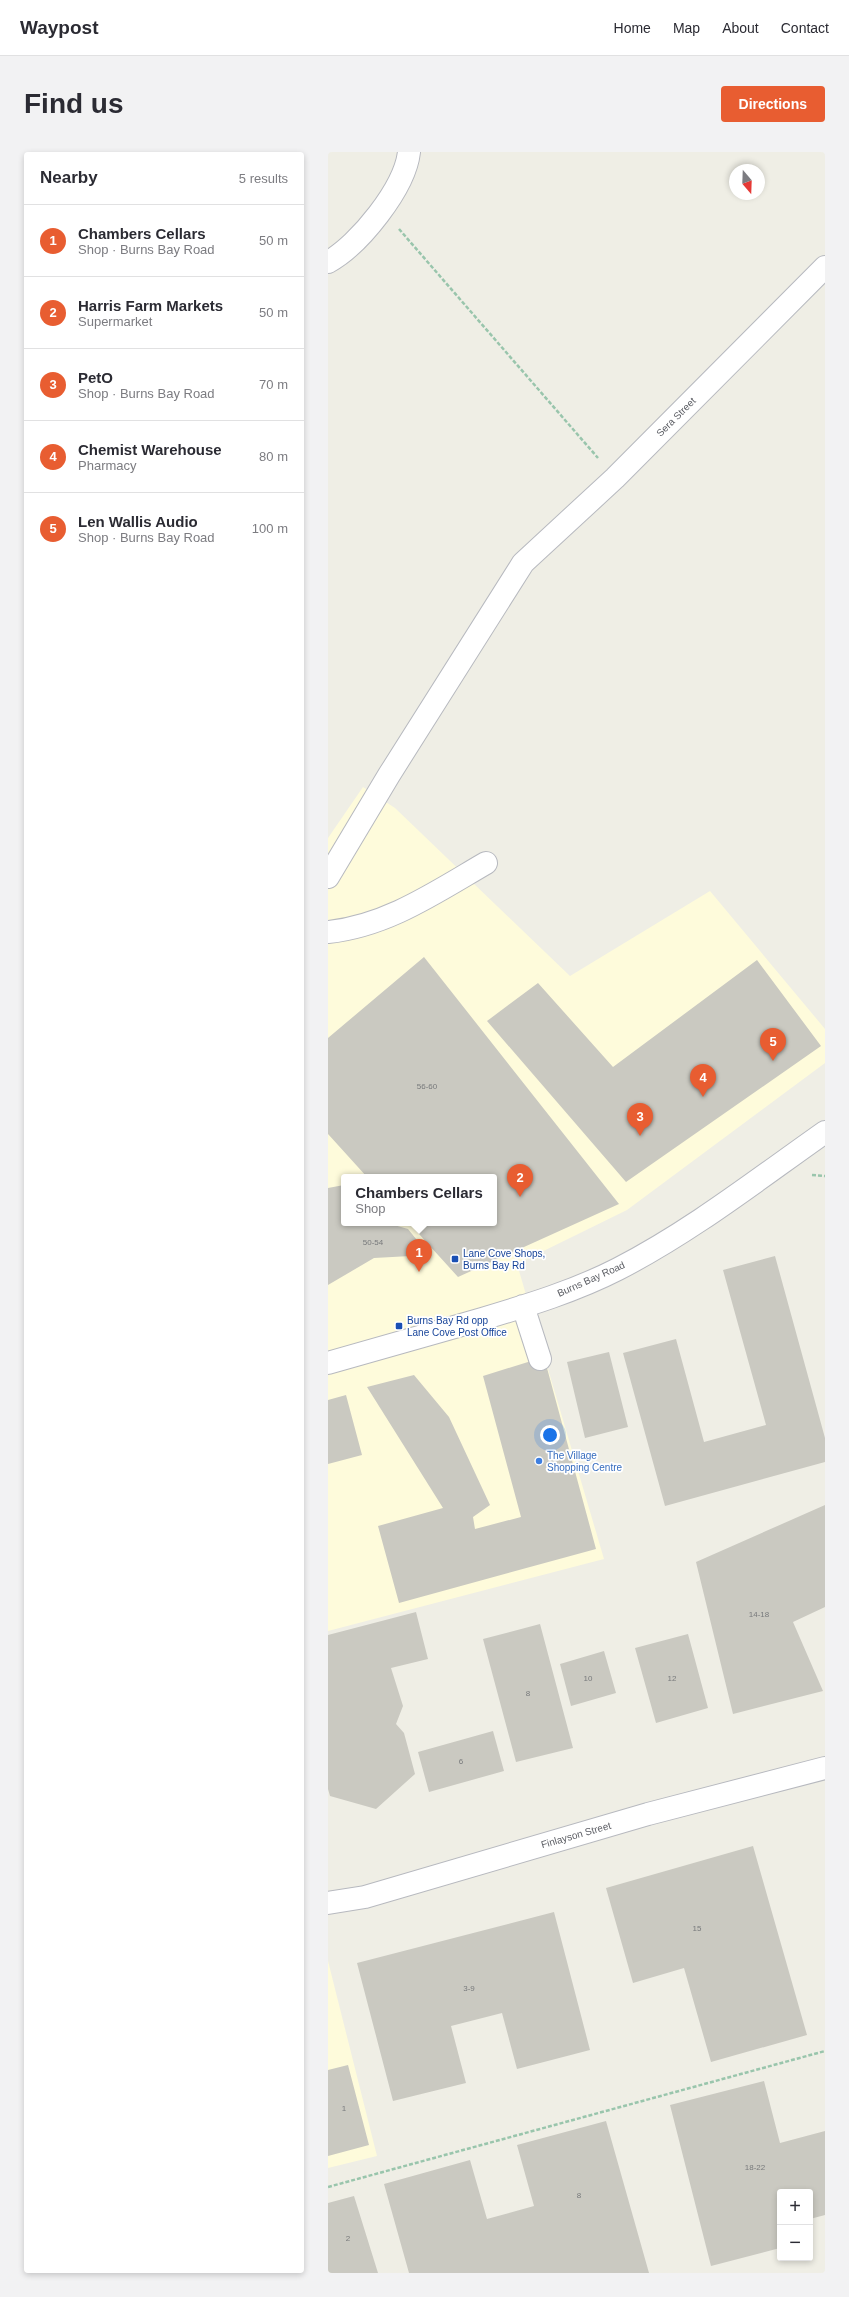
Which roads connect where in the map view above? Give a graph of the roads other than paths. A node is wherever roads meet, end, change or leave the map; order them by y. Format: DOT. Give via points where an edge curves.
graph roads {
  1 [pos="410,152"];
  2 [pos="328,262"];
  3 [pos="825,267"];
  4 [pos="486,863"];
  5 [pos="328,877"];
  6 [pos="328,932"];
  7 [pos="825,1132"];
  8 [pos="523,1306"];
  9 [pos="540,1359"];
  10 [pos="328,1363"];
  11 [pos="825,1768"];
  12 [pos="328,1903"];
  1 -- 2 [label="street" via="408,166 382,210 360,237 341,255"];
  3 -- 5 [label="street, Sera Street" via="615,478 523,563"];
  4 -- 6 [label="street" via="397,914 346,930"];
  7 -- 8 [label="street, Burns Bay Road" via="657,1248 574,1289"];
  8 -- 9 [label="street"];
  8 -- 10 [label="street, Burns Bay Road"];
  11 -- 12 [label="street, Finlayson Street" via="648,1814 365,1897"];
}
